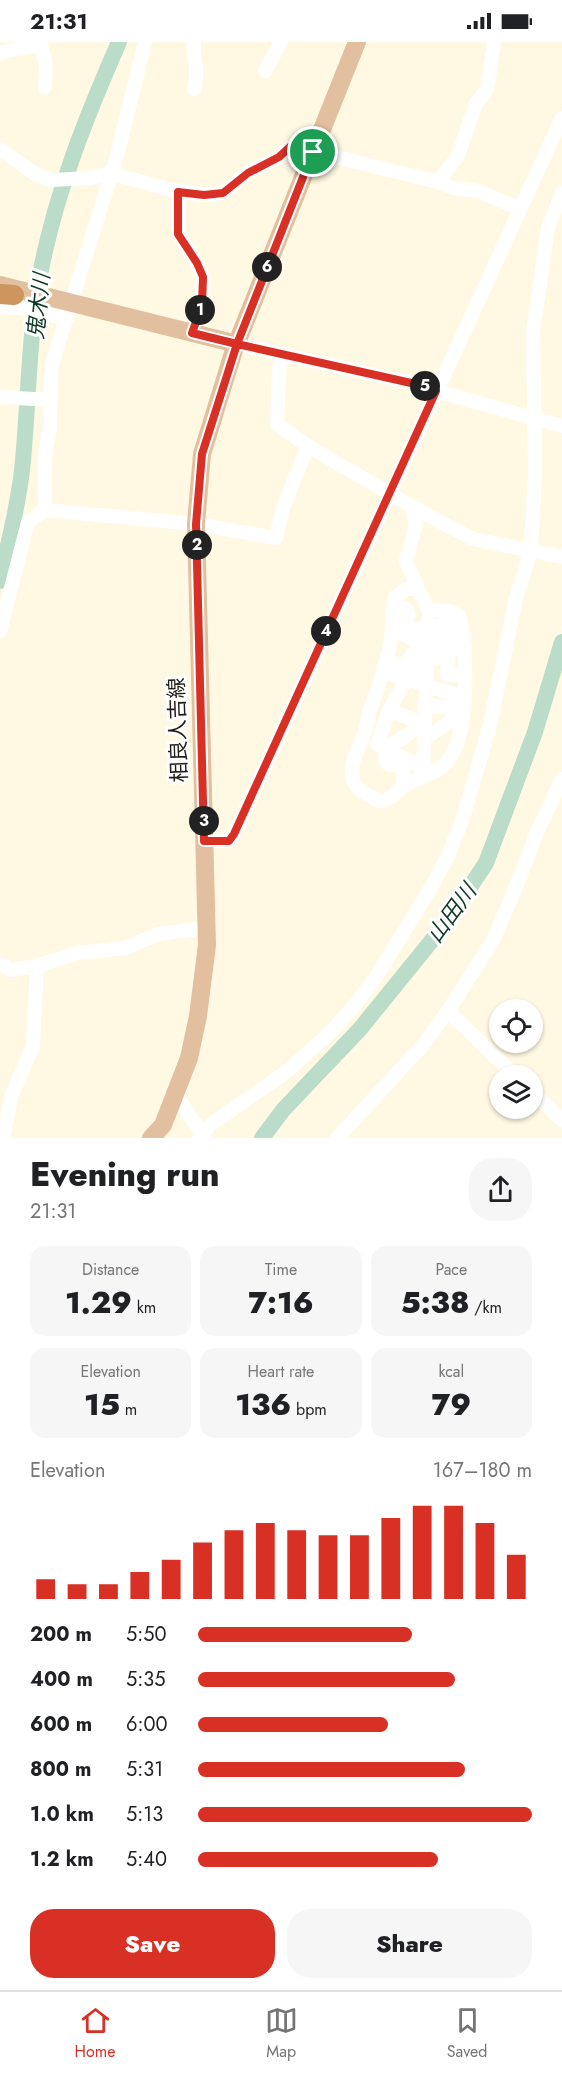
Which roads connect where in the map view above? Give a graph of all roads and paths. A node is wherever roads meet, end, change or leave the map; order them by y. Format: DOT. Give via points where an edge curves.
graph roads {
  1 [pos="145,42"];
  2 [pos="194,42"];
  3 [pos="281,42"];
  4 [pos="357,42"];
  5 [pos="494,42"];
  6 [pos="0,53"];
  7 [pos="265,71"];
  8 [pos="45,87"];
  9 [pos="194,88"];
  10 [pos="562,118"];
  11 [pos="0,149"];
  12 [pos="313,152"];
  13 [pos="110,173"];
  14 [pos="438,182"];
  15 [pos="178,192"];
  16 [pos="562,194"];
  17 [pos="520,209"];
  18 [pos="11,295"];
  19 [pos="69,310"];
  20 [pos="192,333"];
  21 [pos="236,347"];
  22 [pos="281,360"];
  23 [pos="436,391"];
  24 [pos="0,397"];
  25 [pos="50,400"];
  26 [pos="536,419"];
  27 [pos="562,426"];
  28 [pos="308,446"];
  29 [pos="390,493"];
  30 [pos="411,506"];
  31 [pos="45,510"];
  32 [pos="196,524"];
  33 [pos="534,552"];
  34 [pos="562,557"];
  35 [pos="418,589"];
  36 [pos="429,609"];
  37 [pos="392,610"];
  38 [pos="452,612"];
  39 [pos="392,629"];
  40 [pos="0,631"];
  41 [pos="465,643"];
  42 [pos="429,645"];
  43 [pos="386,661"];
  44 [pos="465,675"];
  45 [pos="407,679"];
  46 [pos="425,686"];
  47 [pos="424,705"];
  48 [pos="463,706"];
  49 [pos="389,710"];
  50 [pos="424,724"];
  51 [pos="363,738"];
  52 [pos="424,739"];
  53 [pos="381,747"];
  54 [pos="427,770"];
  55 [pos="562,779"];
  56 [pos="404,786"];
  57 [pos="204,841"];
  58 [pos="206,928"];
  59 [pos="0,964"];
  60 [pos="37,966"];
  61 [pos="448,1011"];
  62 [pos="504,1065"];
  63 [pos="6,1093"];
  64 [pos="176,1094"];
  65 [pos="543,1102"];
  66 [pos="562,1120"];
  67 [pos="202,1136"];
  68 [pos="3,1138"];
  69 [pos="150,1138"];
  70 [pos="337,1138"];
  1 -- 13 [label="street"];
  2 -- 9 [label="street"];
  3 -- 7 [label="street"];
  4 -- 12 [label="main road, 相良人吉線"];
  5 -- 14 [label="street" via="487,90 476,103 458,156"];
  6 -- 8 [label="street" via="41,44 46,64"];
  10 -- 17 [label="street"];
  11 -- 13 [label="street" via="34,174 51,180"];
  12 -- 14 [label="street"];
  12 -- 15 [label="street" via="291,146 223,193"];
  12 -- 21 [label="main road, 相良人吉線"];
  13 -- 15 [label="street"];
  13 -- 19 [label="street"];
  14 -- 17 [label="street" via="478,191"];
  15 -- 20 [label="street" via="178,234 203,277 202,305"];
  16 -- 26 [label="street" via="548,228 536,303"];
  17 -- 23 [label="street"];
  18 -- 19 [label="main road"];
  19 -- 20 [label="main road"];
  19 -- 21 [label="main road"];
  19 -- 25 [label="street" via="53,362"];
  20 -- 21 [label="main road"];
  21 -- 22 [label="street"];
  21 -- 23 [label="street"];
  21 -- 32 [label="main road, 相良人吉線" via="202,454"];
  22 -- 23 [label="street"];
  22 -- 28 [label="street" via="277,424"];
  23 -- 26 [label="street"];
  23 -- 29 [label="street"];
  24 -- 25 [label="street"];
  25 -- 31 [label="street"];
  26 -- 27 [label="street"];
  26 -- 33 [label="street"];
  28 -- 29 [label="street"];
  28 -- 32 [label="street" via="276,538"];
  29 -- 30 [label="street"];
  29 -- 57 [label="street" via="234,834 229,841"];
  30 -- 33 [label="street" via="473,539"];
  30 -- 35 [label="street" via="416,524 406,561"];
  31 -- 32 [label="street"];
  31 -- 40 [label="street" via="28,522"];
  32 -- 57 [label="main road, 相良人吉線"];
  33 -- 34 [label="street"];
  33 -- 67 [label="street" via="516,598 475,778 449,854 429,891 376,977 328,1035"];
  35 -- 36 [label="street"];
  35 -- 37 [label="street" via="406,589 395,597"];
  36 -- 38 [label="street"];
  36 -- 42 [label="street"];
  37 -- 39 [label="street"];
  37 -- 42 [label="street" via="405,608 409,615 406,625"];
  38 -- 41 [label="street" via="459,616"];
  38 -- 42 [label="street" via="451,625"];
  39 -- 42 [label="street"];
  39 -- 43 [label="street"];
  41 -- 42 [label="street"];
  41 -- 44 [label="street"];
  42 -- 43 [label="street" via="412,654 405,668"];
  42 -- 44 [label="street" via="448,658 447,675"];
  42 -- 45 [label="street"];
  42 -- 46 [label="street"];
  43 -- 45 [label="street"];
  43 -- 51 [label="street"];
  44 -- 48 [label="street"];
  45 -- 46 [label="street"];
  45 -- 49 [label="street"];
  46 -- 47 [label="street"];
  46 -- 48 [label="street"];
  47 -- 48 [label="street"];
  47 -- 50 [label="street"];
  48 -- 52 [label="street"];
  48 -- 54 [label="street" via="453,753 442,767"];
  49 -- 50 [label="street"];
  49 -- 53 [label="street"];
  50 -- 52 [label="street"];
  50 -- 53 [label="street"];
  51 -- 53 [label="street"];
  51 -- 56 [label="street" via="356,751 353,781 380,801 391,799"];
  52 -- 54 [label="street"];
  53 -- 54 [label="street"];
  53 -- 56 [label="street" via="386,763 398,764 403,770"];
  54 -- 56 [label="street"];
  55 -- 61 [label="street" via="492,942"];
  57 -- 58 [label="main road, 相良人吉線"];
  58 -- 60 [label="street" via="158,934 125,948 77,953"];
  58 -- 64 [label="main road, 相良人吉線" via="198,1016"];
  59 -- 60 [label="street" via="10,970"];
  60 -- 63 [label="street" via="33,1046"];
  61 -- 62 [label="street"];
  61 -- 70 [label="street" via="424,1044"];
  63 -- 68 [label="street"];
  64 -- 67 [label="street"];
  64 -- 69 [label="main road, 相良人吉線" via="163,1125"];
  65 -- 66 [label="street"];
}
